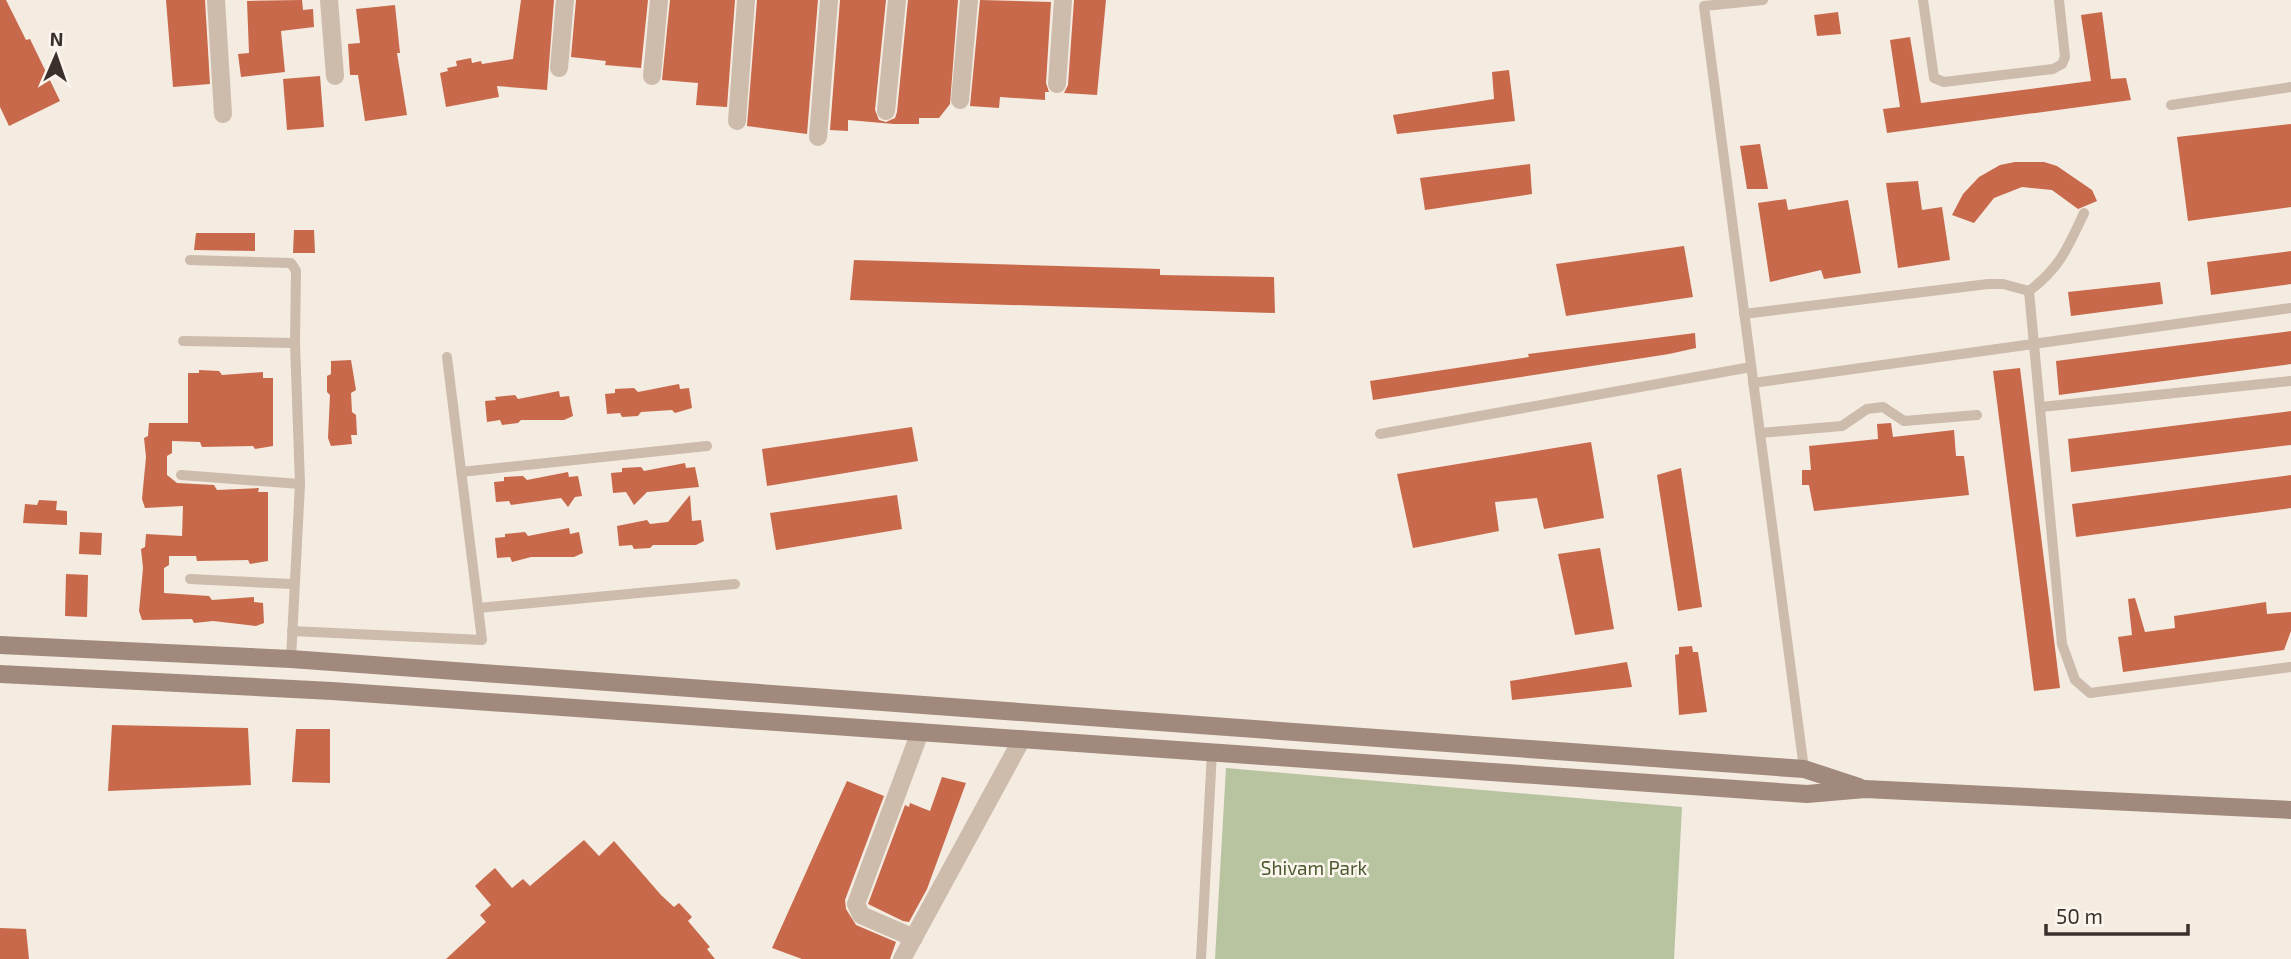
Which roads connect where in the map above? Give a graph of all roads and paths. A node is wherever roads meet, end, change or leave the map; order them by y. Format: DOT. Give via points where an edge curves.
graph roads {
  1 [pos="216,0"];
  2 [pos="329,0"];
  3 [pos="565,0"];
  4 [pos="659,0"];
  5 [pos="746,0"];
  6 [pos="829,0"];
  7 [pos="897,0"];
  8 [pos="969,0"];
  9 [pos="1063,0"];
  10 [pos="1763,0"];
  11 [pos="1923,0"];
  12 [pos="2059,0"];
  13 [pos="559,68"];
  14 [pos="335,76"];
  15 [pos="652,76"];
  16 [pos="1057,84"];
  17 [pos="2291,87"];
  18 [pos="960,100"];
  19 [pos="2171,105"];
  20 [pos="886,111"];
  21 [pos="223,114"];
  22 [pos="737,121"];
  23 [pos="818,136"];
  24 [pos="2084,213"];
  25 [pos="190,260"];
  26 [pos="2029,291"];
  27 [pos="2291,308"];
  28 [pos="1744,314"];
  29 [pos="183,341"];
  30 [pos="295,343"];
  31 [pos="2034,344"];
  32 [pos="447,356"];
  33 [pos="1751,367"];
  34 [pos="2291,381"];
  35 [pos="1753,383"];
  36 [pos="2041,408"];
  37 [pos="1977,415"];
  38 [pos="1760,433"];
  39 [pos="1380,434"];
  40 [pos="708,446"];
  41 [pos="461,472"];
  42 [pos="181,475"];
  43 [pos="300,484"];
  44 [pos="190,579"];
  45 [pos="292,584"];
  46 [pos="735,584"];
  47 [pos="478,608"];
  48 [pos="292,631"];
  49 [pos="0,645"];
  50 [pos="291,659"];
  51 [pos="2291,667"];
  52 [pos="0,674"];
  53 [pos="920,732"];
  54 [pos="1022,739"];
  55 [pos="1404,740"];
  56 [pos="1212,752"];
  57 [pos="1401,766"];
  58 [pos="1804,769"];
  59 [pos="1865,789"];
  60 [pos="2291,810"];
  61 [pos="914,938"];
  62 [pos="902,959"];
  63 [pos="1201,959"];
  1 -- 21 [label="street"];
  2 -- 14 [label="street"];
  3 -- 13 [label="street"];
  4 -- 15 [label="street"];
  5 -- 22 [label="street"];
  6 -- 23 [label="street"];
  7 -- 20 [label="street"];
  8 -- 18 [label="street"];
  9 -- 16 [label="street"];
  10 -- 28 [label="lane" via="1704,6"];
  11 -- 12 [label="lane" via="1934,78 1944,82 2053,69 2062,64"];
  17 -- 19 [label="lane"];
  24 -- 26 [label="lane" via="2058,266"];
  25 -- 30 [label="lane" via="291,263 296,271"];
  26 -- 28 [label="lane" via="1988,284"];
  26 -- 31 [label="lane"];
  27 -- 31 [label="lane"];
  28 -- 33 [label="lane"];
  29 -- 30 [label="lane"];
  30 -- 43 [label="lane"];
  31 -- 35 [label="lane"];
  31 -- 36 [label="lane"];
  32 -- 41 [label="lane"];
  33 -- 35 [label="lane"];
  33 -- 39 [label="lane"];
  34 -- 36 [label="lane"];
  35 -- 38 [label="lane"];
  36 -- 51 [label="lane" via="2062,644 2075,680 2090,693"];
  37 -- 38 [label="lane" via="1905,421 1883,407 1867,409 1842,426"];
  38 -- 58 [label="lane"];
  40 -- 41 [label="lane"];
  41 -- 47 [label="lane"];
  42 -- 43 [label="lane"];
  43 -- 45 [label="lane"];
  44 -- 45 [label="lane"];
  45 -- 48 [label="lane"];
  46 -- 47 [label="lane"];
  47 -- 48 [label="lane" via="482,640"];
  48 -- 50 [label="lane"];
  49 -- 50 [label="street"];
  50 -- 55 [label="street"];
  52 -- 53 [label="street"];
  53 -- 54 [label="street"];
  53 -- 61 [label="street" via="856,904 861,915"];
  54 -- 56 [label="street"];
  54 -- 61 [label="street"];
  55 -- 57 [label="street"];
  55 -- 58 [label="street"];
  56 -- 57 [label="street"];
  56 -- 63 [label="lane"];
  57 -- 59 [label="street" via="1807,794"];
  58 -- 59 [label="street"];
  59 -- 60 [label="street"];
  61 -- 62 [label="street"];
}
